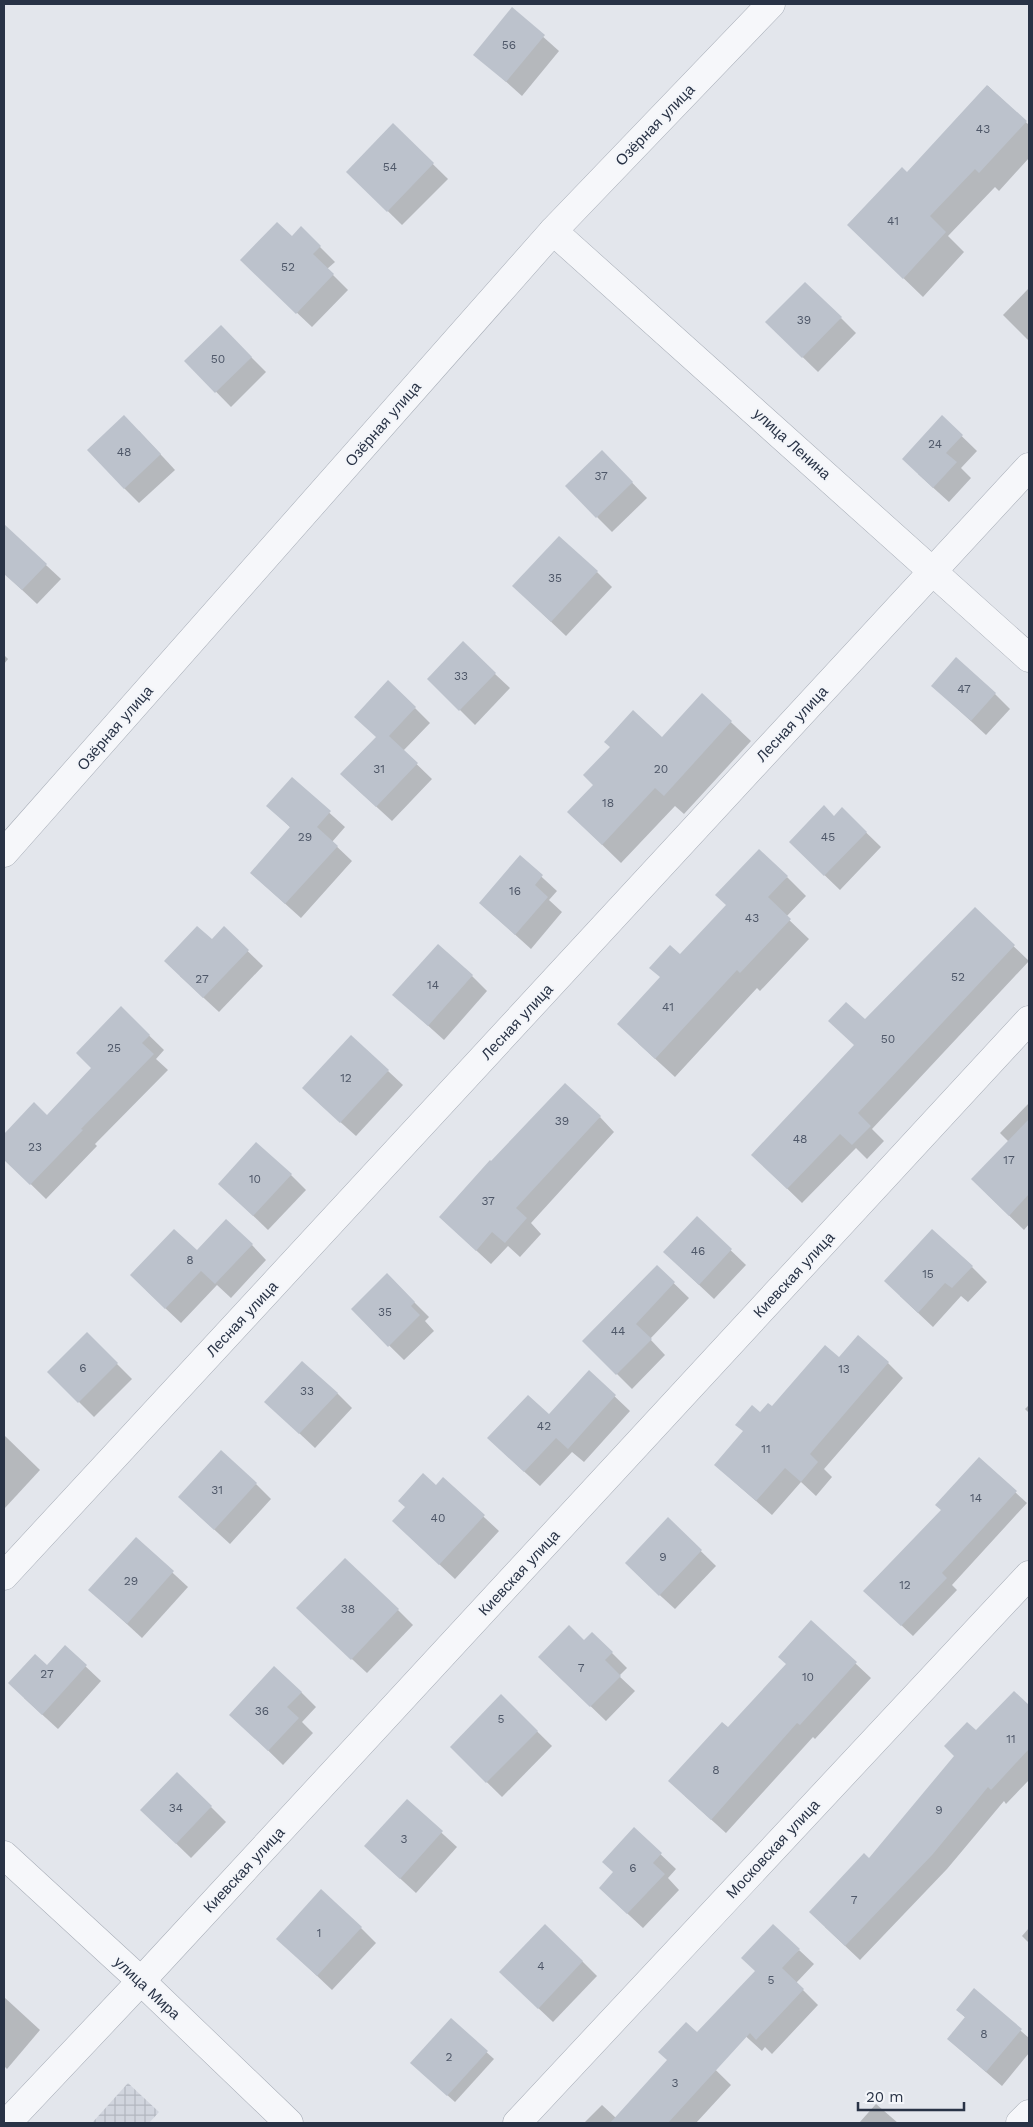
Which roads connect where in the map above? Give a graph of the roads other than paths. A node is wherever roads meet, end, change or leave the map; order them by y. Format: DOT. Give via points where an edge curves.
graph roads {
  1 [pos="771,4"];
  2 [pos="553,230"];
  3 [pos="1029,467"];
  4 [pos="934,571"];
  5 [pos="1029,658"];
  6 [pos="4,853"];
  7 [pos="1029,1020"];
  8 [pos="1029,1575"];
  9 [pos="4,1576"];
  10 [pos="4,1856"];
  11 [pos="141,1981"];
  12 [pos="1029,2114"];
  13 [pos="7,2123"];
  14 [pos="289,2123"];
  15 [pos="517,2123"];
  16 [pos="1020,2123"];
  1 -- 2 [label="street, Озёрная улица"];
  2 -- 4 [label="street, улица Ленина"];
  2 -- 6 [label="street, Озёрная улица"];
  3 -- 4 [label="street, Лесная улица"];
  4 -- 5 [label="street, улица Ленина"];
  4 -- 9 [label="street, Лесная улица"];
  7 -- 11 [label="street, Киевская улица"];
  8 -- 15 [label="street, Московская улица"];
  10 -- 11 [label="street, улица Мира"];
  11 -- 13 [label="street, Киевская улица"];
  11 -- 14 [label="street, улица Мира"];
  12 -- 16 [label="street"];
}
